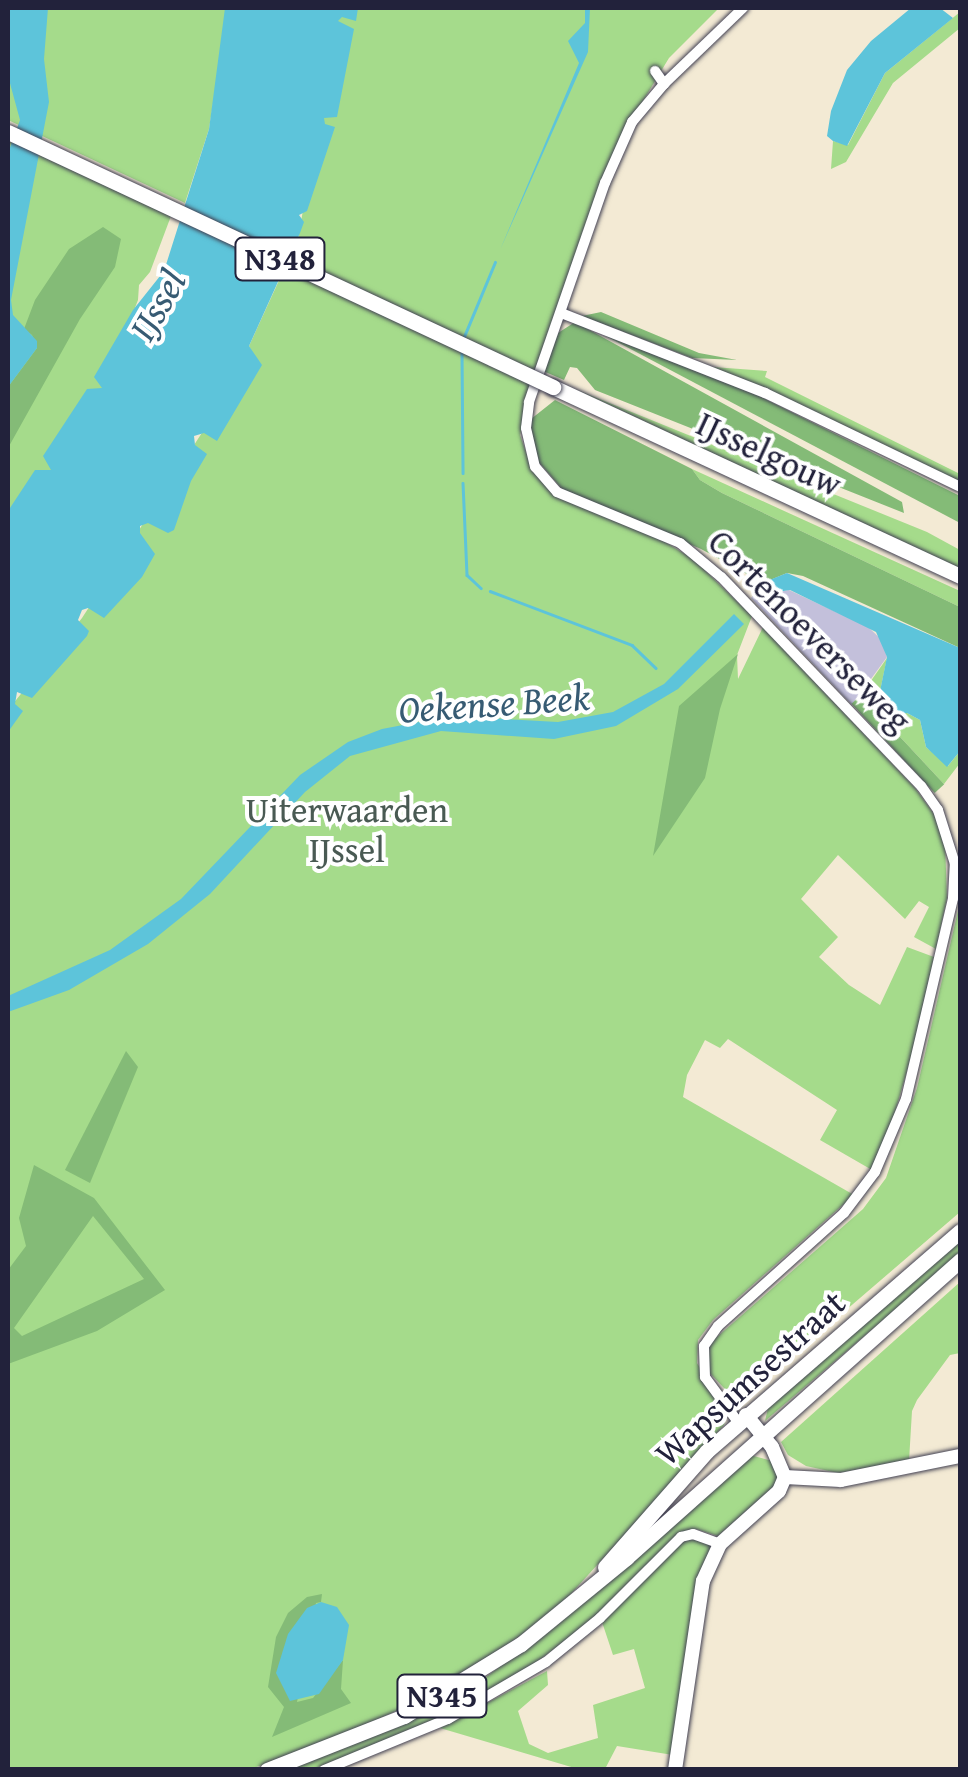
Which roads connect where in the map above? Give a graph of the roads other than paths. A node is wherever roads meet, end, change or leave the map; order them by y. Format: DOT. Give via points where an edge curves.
graph roads {
  1 [pos="743,8"];
  2 [pos="655,71"];
  3 [pos="664,84"];
  4 [pos="8,132"];
  5 [pos="561,313"];
  6 [pos="960,487"];
  7 [pos="960,576"];
  8 [pos="960,1231"];
  9 [pos="960,1260"];
  10 [pos="742,1418"];
  11 [pos="760,1440"];
  12 [pos="960,1456"];
  13 [pos="786,1477"];
  14 [pos="720,1544"];
  15 [pos="593,1582"];
  16 [pos="268,1770"];
  17 [pos="324,1770"];
  18 [pos="675,1770"];
  1 -- 3 [label="street, Cortenoeverseweg"];
  2 -- 3 [label="street"];
  3 -- 5 [label="street, Cortenoeverseweg" via="632,122 614,158"];
  4 -- 7 [label="main road, IJsselgouw / N348, bridge"];
  5 -- 6 [label="street" via="765,393"];
  5 -- 10 [label="street, Cortenoeverseweg" via="526,415 527,442 545,482 568,499 686,546 721,576 921,786 938,810 955,864 953,898 906,1098 876,1172 852,1205 706,1340 703,1370"];
  8 -- 10 [label="main road, Wapsumsestraat / N345"];
  9 -- 11 [label="main road, Wapsumsestraat / N345"];
  10 -- 11 [label="street, Cortenoeverseweg"];
  10 -- 15 [label="main road, Wapsumsestraat / N345"];
  11 -- 13 [label="street, Cortenoeverseweg"];
  11 -- 15 [label="main road, Wapsumsestraat / N345"];
  12 -- 13 [label="street" via="841,1480"];
  13 -- 14 [label="street"];
  14 -- 17 [label="street" via="693,1534 681,1538 546,1662 448,1719"];
  14 -- 18 [label="street" via="698,1603"];
  15 -- 16 [label="main road, Wapsumsestraat / N345" via="521,1644 445,1695"];
}
